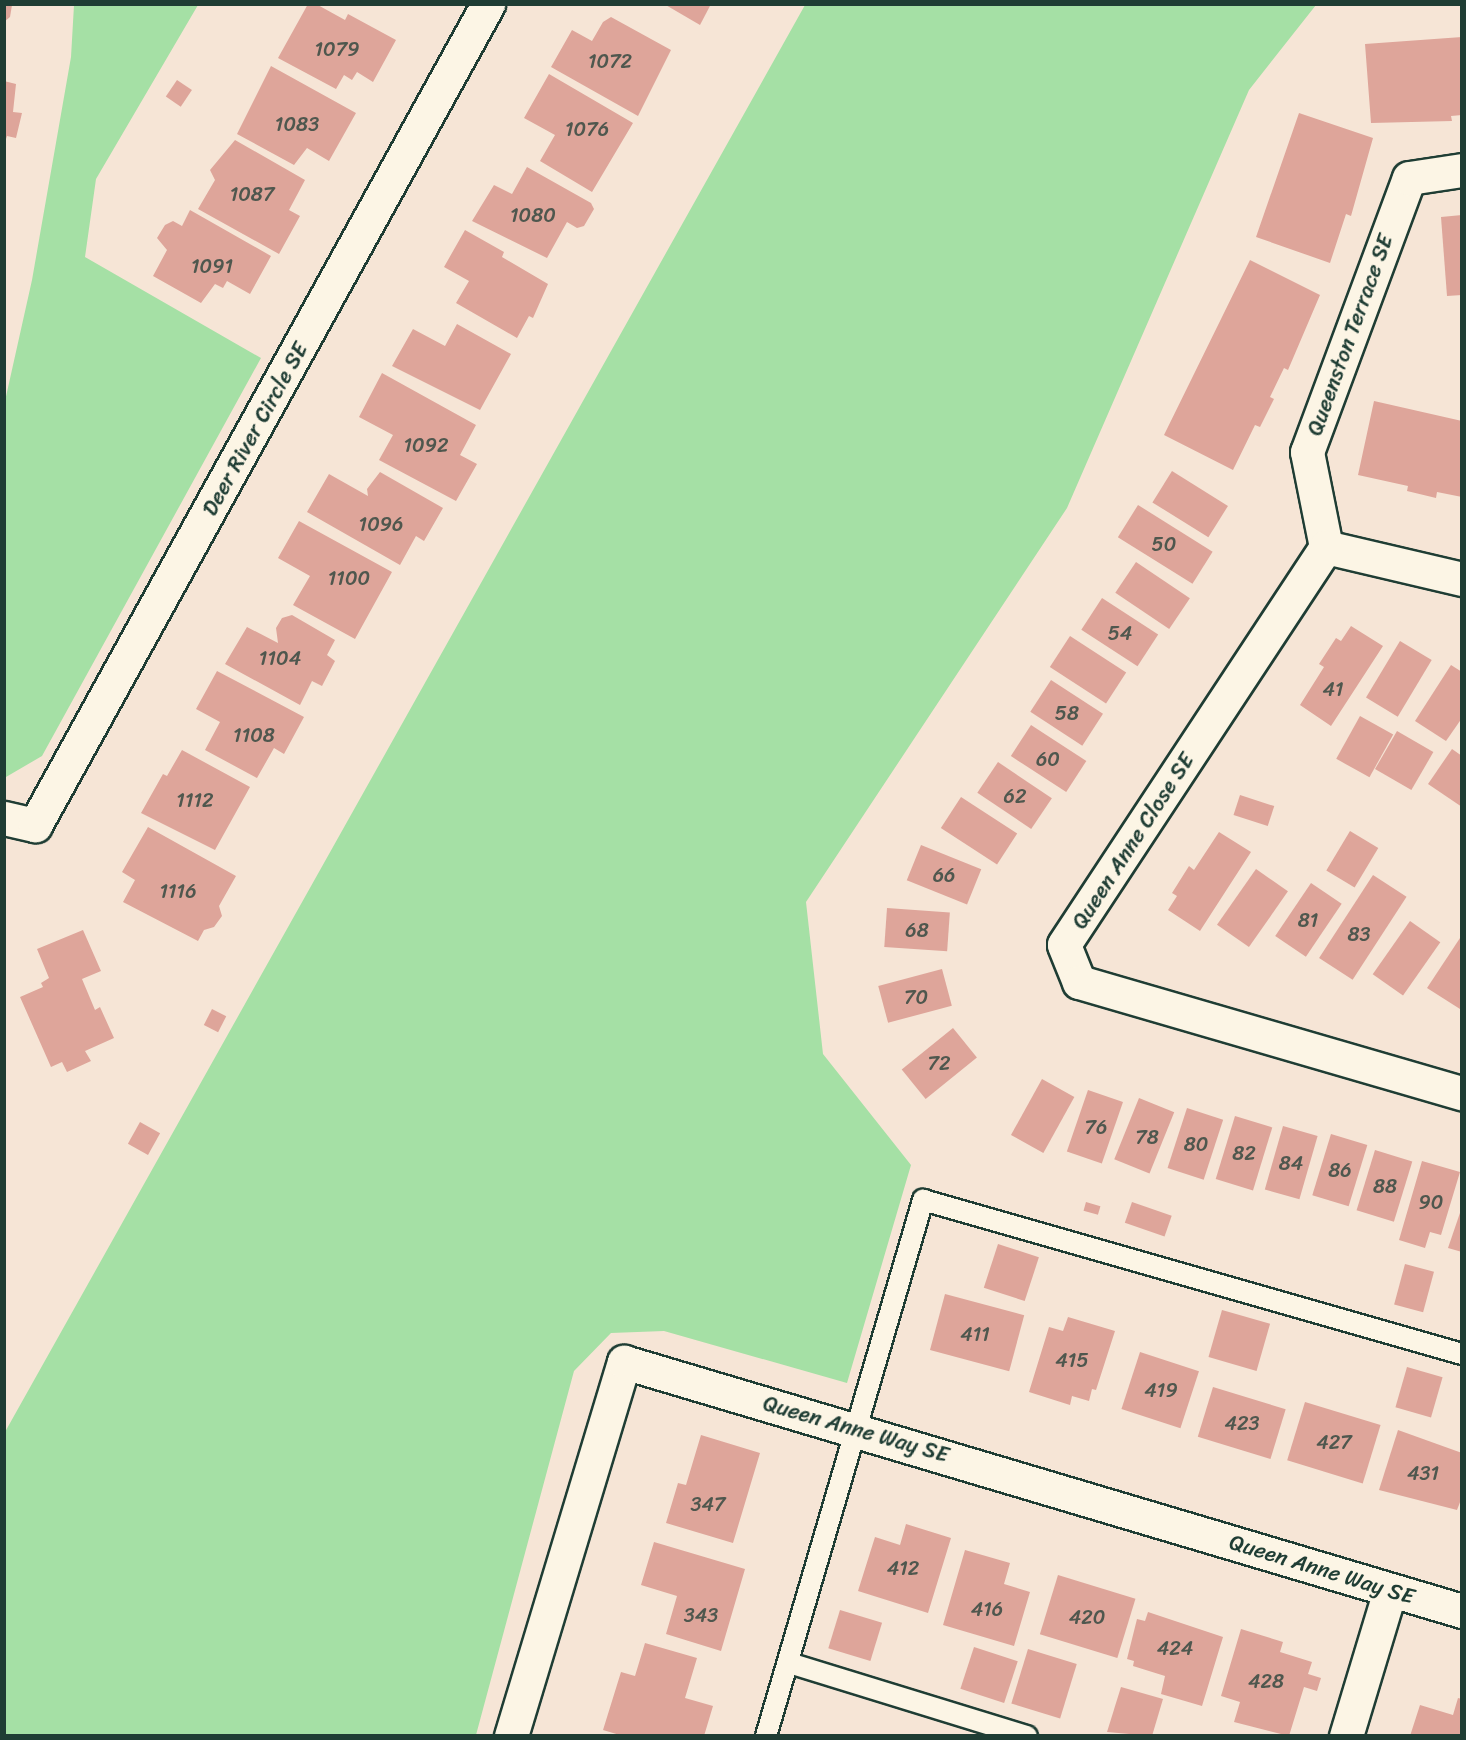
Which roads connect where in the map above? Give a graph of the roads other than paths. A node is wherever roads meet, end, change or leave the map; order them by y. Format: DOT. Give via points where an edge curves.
graph roads {
  1 [pos="488,4"];
  2 [pos="1461,170"];
  3 [pos="1326,547"];
  4 [pos="1461,579"];
  5 [pos="4,818"];
  6 [pos="1461,1093"];
  7 [pos="1461,1354"];
  8 [pos="857,1429"];
  9 [pos="1390,1590"];
  10 [pos="1461,1611"];
  11 [pos="789,1663"];
  12 [pos="511,1736"];
  13 [pos="766,1736"];
  14 [pos="1027,1736"];
  15 [pos="1346,1736"];
  1 -- 5 [label="street, Deer River Circle SE" via="35,825"];
  2 -- 3 [label="street, Queenston Terrace SE" via="1408,178 1307,452"];
  3 -- 4 [label="street"];
  3 -- 6 [label="street, Queen Anne Close SE" via="1064,945 1079,982"];
  7 -- 8 [label="lane" via="923,1200"];
  8 -- 9 [label="street, Queen Anne Way SE"];
  8 -- 11 [label="lane"];
  8 -- 12 [label="street, Queen Anne Way SE" via="624,1362"];
  9 -- 10 [label="street, Queen Anne Way SE"];
  9 -- 15 [label="street"];
  11 -- 13 [label="lane"];
  11 -- 14 [label="lane"];
}
